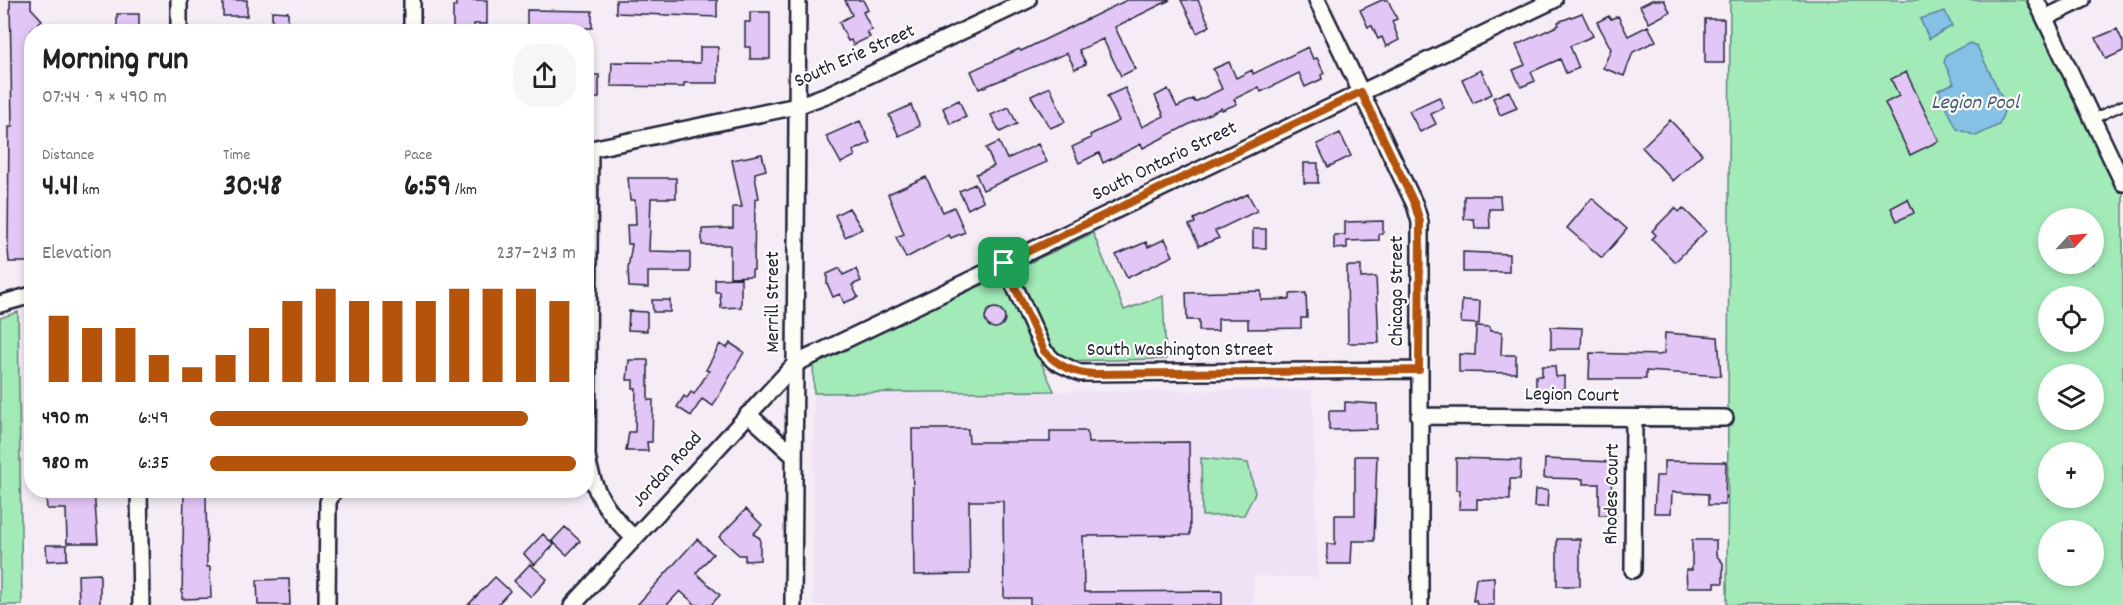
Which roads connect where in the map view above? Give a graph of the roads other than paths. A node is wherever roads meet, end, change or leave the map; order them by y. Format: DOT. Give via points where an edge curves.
graph roads {
  1 [pos="179,0"];
  2 [pos="412,0"];
  3 [pos="798,0"];
  4 [pos="1028,0"];
  5 [pos="1317,0"];
  6 [pos="1554,0"];
  7 [pos="2036,0"];
  8 [pos="2082,0"];
  9 [pos="2045,18"];
  10 [pos="179,24"];
  11 [pos="412,24"];
  12 [pos="1361,92"];
  13 [pos="2123,105"];
  14 [pos="797,106"];
  15 [pos="2093,119"];
  16 [pos="594,149"];
  17 [pos="2123,183"];
  18 [pos="1004,263"];
  19 [pos="24,297"];
  20 [pos="0,304"];
  21 [pos="795,364"];
  22 [pos="1419,370"];
  23 [pos="748,414"];
  24 [pos="1419,416"];
  25 [pos="1634,418"];
  26 [pos="1725,418"];
  27 [pos="794,456"];
  28 [pos="594,486"];
  29 [pos="139,498"];
  30 [pos="330,498"];
  31 [pos="634,538"];
  32 [pos="1633,570"];
  33 [pos="141,605"];
  34 [pos="327,605"];
  35 [pos="573,605"];
  36 [pos="794,605"];
  37 [pos="1419,605"];
  1 -- 10 [label="street"];
  2 -- 11 [label="street"];
  3 -- 14 [label="street, Merrill Street"];
  4 -- 14 [label="street, South Erie Street"];
  5 -- 12 [label="street, Chicago Street"];
  6 -- 12 [label="street, South Ontario Street"];
  7 -- 9 [label="street"];
  8 -- 9 [label="street"];
  9 -- 15 [label="street"];
  12 -- 18 [label="street, South Ontario Street"];
  12 -- 22 [label="street, Chicago Street" via="1420,222"];
  13 -- 15 [label="lane"];
  14 -- 16 [label="street, South Erie Street"];
  14 -- 21 [label="street, Merrill Street"];
  15 -- 17 [label="street"];
  18 -- 21 [label="street, South Ontario Street"];
  18 -- 22 [label="street, South Washington Street" via="1044,351 1054,362 1080,373"];
  19 -- 20 [label="street"];
  21 -- 23 [label="street, Jordan Road"];
  21 -- 27 [label="street, Merrill Street"];
  22 -- 24 [label="street, Chicago Street"];
  23 -- 27 [label="street"];
  23 -- 31 [label="street, Jordan Road"];
  24 -- 25 [label="street, Legion Court"];
  24 -- 37 [label="street, Chicago Street"];
  25 -- 26 [label="street, Legion Court"];
  25 -- 32 [label="street, Rhodes Court"];
  27 -- 36 [label="street, Merrill Street"];
  28 -- 31 [label="street" via="602,504"];
  29 -- 33 [label="street"];
  30 -- 34 [label="street"];
  31 -- 35 [label="street, Jordan Road"];
}
